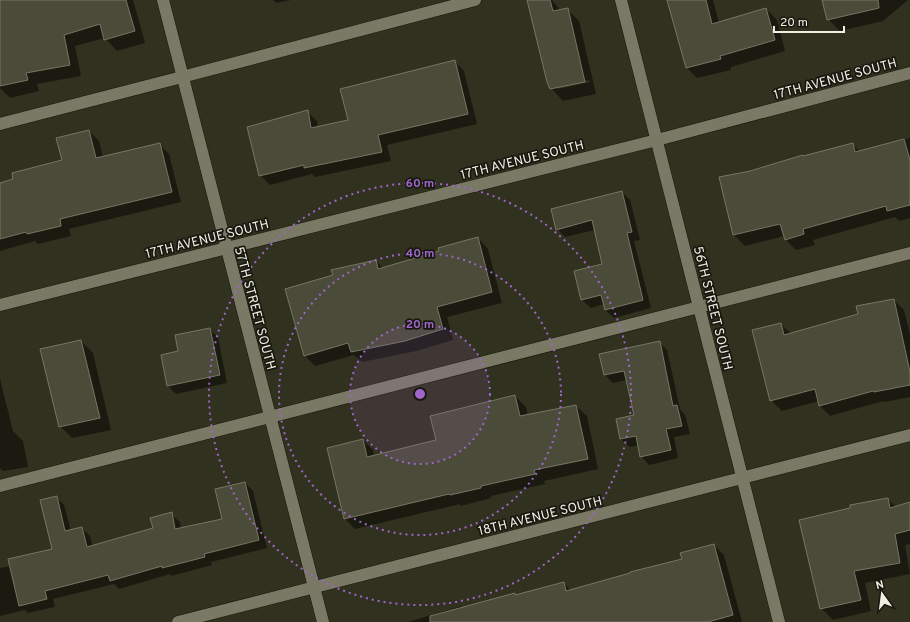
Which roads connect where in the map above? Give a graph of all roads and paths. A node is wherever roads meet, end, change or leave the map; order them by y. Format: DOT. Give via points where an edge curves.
graph roads {
  1 [pos="162,0"];
  2 [pos="475,0"];
  3 [pos="621,0"];
  4 [pos="910,73"];
  5 [pos="182,77"];
  6 [pos="0,124"];
  7 [pos="657,140"];
  8 [pos="226,248"];
  9 [pos="910,253"];
  10 [pos="0,305"];
  11 [pos="700,308"];
  12 [pos="270,417"];
  13 [pos="910,435"];
  14 [pos="743,478"];
  15 [pos="0,486"];
  16 [pos="314,587"];
  17 [pos="178,622"];
  18 [pos="323,622"];
  19 [pos="779,622"];
  1 -- 5 [label="street, 57TH STREET SOUTH"];
  2 -- 5 [label="street"];
  3 -- 7 [label="street, 56TH STREET SOUTH"];
  4 -- 7 [label="street, 17TH AVENUE SOUTH"];
  5 -- 6 [label="street"];
  5 -- 8 [label="street, 57TH STREET SOUTH"];
  7 -- 8 [label="street, 17TH AVENUE SOUTH"];
  7 -- 11 [label="street, 56TH STREET SOUTH"];
  8 -- 10 [label="street, 17TH AVENUE SOUTH"];
  8 -- 12 [label="street, 57TH STREET SOUTH"];
  9 -- 11 [label="street"];
  11 -- 12 [label="street"];
  11 -- 14 [label="street, 56TH STREET SOUTH"];
  12 -- 15 [label="street"];
  12 -- 16 [label="street, 57TH STREET SOUTH"];
  13 -- 14 [label="street, 18TH AVENUE SOUTH"];
  14 -- 16 [label="street, 18TH AVENUE SOUTH"];
  14 -- 19 [label="street, 56TH STREET SOUTH"];
  16 -- 17 [label="street, 18TH AVENUE SOUTH"];
  16 -- 18 [label="street, 57TH STREET SOUTH"];
}
